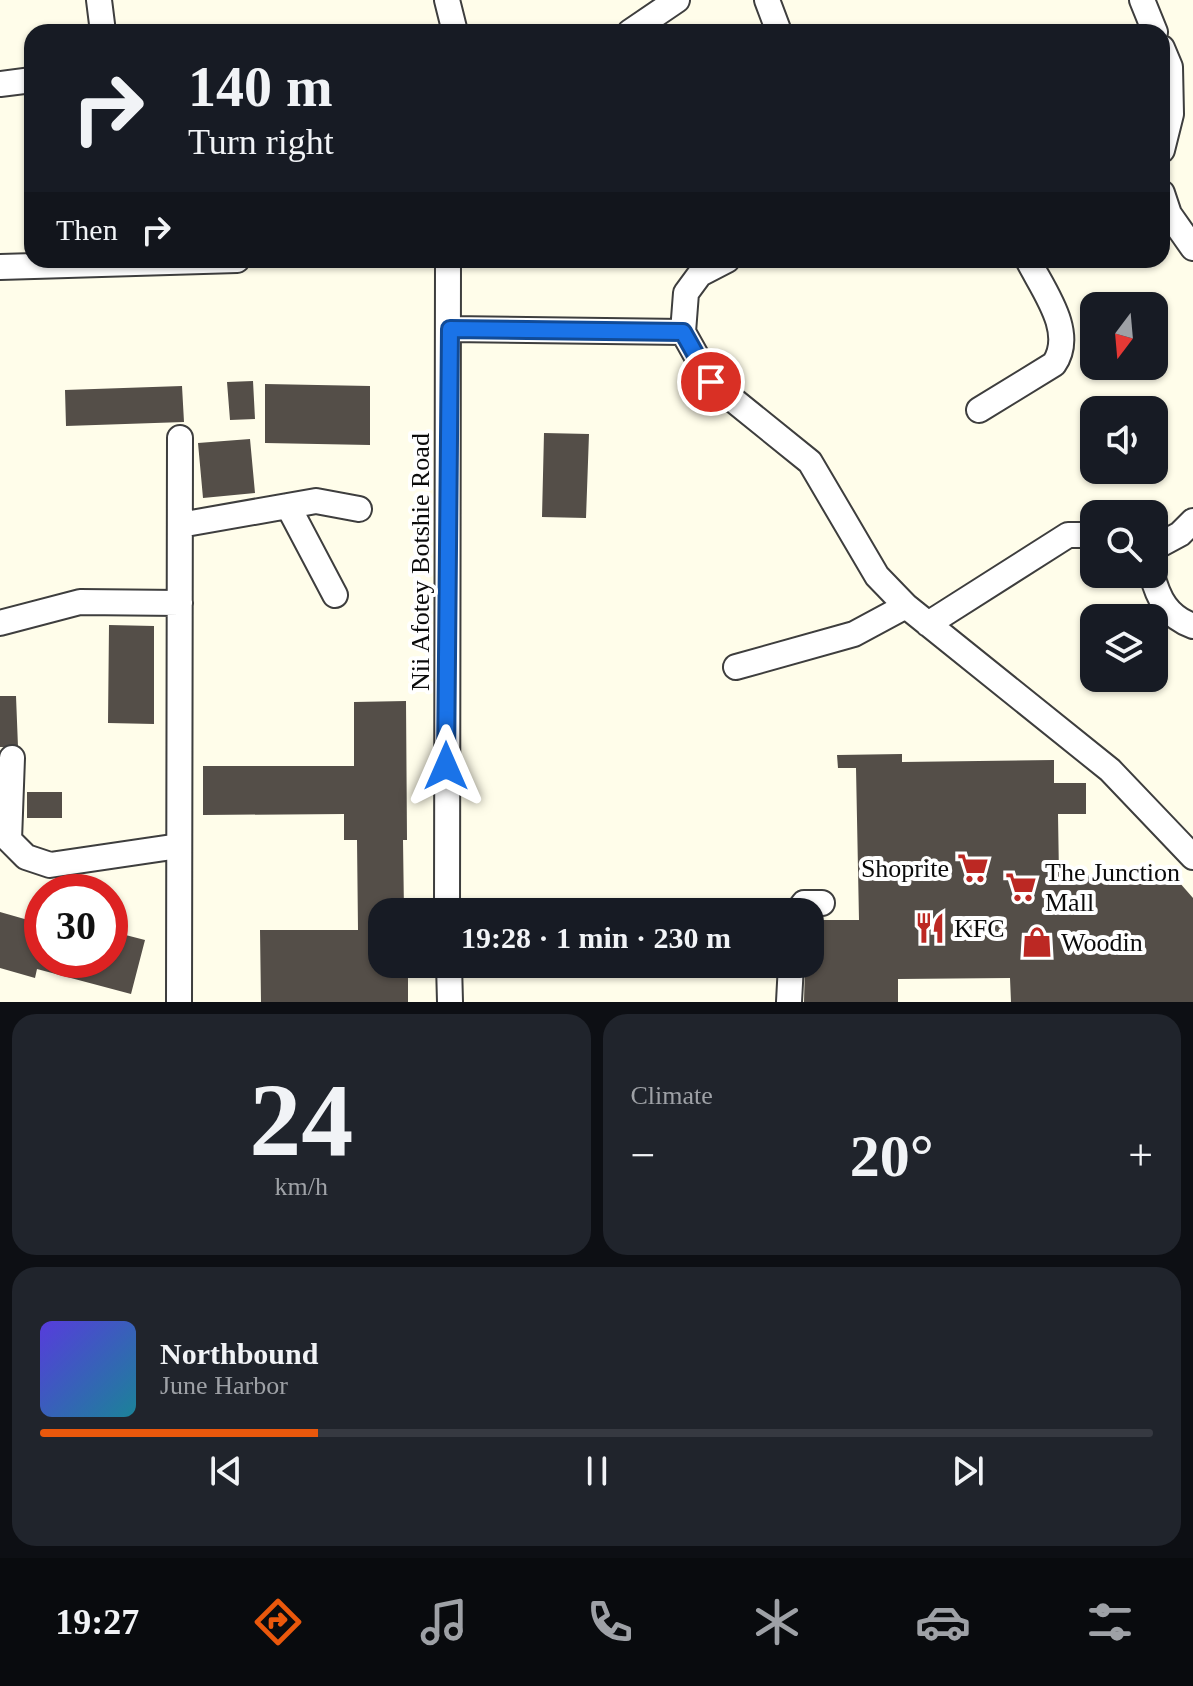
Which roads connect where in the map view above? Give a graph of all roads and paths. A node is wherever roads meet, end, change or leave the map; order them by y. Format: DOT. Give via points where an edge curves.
graph roads {
  1 [pos="99,0"];
  2 [pos="447,0"];
  3 [pos="677,0"];
  4 [pos="767,0"];
  5 [pos="1142,0"];
  6 [pos="102,24"];
  7 [pos="453,24"];
  8 [pos="642,24"];
  9 [pos="776,24"];
  10 [pos="1152,24"];
  11 [pos="1170,67"];
  12 [pos="24,81"];
  13 [pos="0,84"];
  14 [pos="1175,112"];
  15 [pos="1170,215"];
  16 [pos="1193,248"];
  17 [pos="24,266"];
  18 [pos="0,267"];
  19 [pos="448,268"];
  20 [pos="712,268"];
  21 [pos="1032,268"];
  22 [pos="450,329"];
  23 [pos="683,332"];
  24 [pos="979,410"];
  25 [pos="180,438"];
  26 [pos="288,506"];
  27 [pos="359,509"];
  28 [pos="1193,521"];
  29 [pos="180,525"];
  30 [pos="1080,535"];
  31 [pos="1168,540"];
  32 [pos="1156,588"];
  33 [pos="335,595"];
  34 [pos="180,603"];
  35 [pos="906,606"];
  36 [pos="0,623"];
  37 [pos="928,624"];
  38 [pos="1193,626"];
  39 [pos="736,667"];
  40 [pos="12,758"];
  41 [pos="179,846"];
  42 [pos="1193,857"];
  43 [pos="447,898"];
  44 [pos="449,978"];
  45 [pos="790,978"];
  46 [pos="179,1002"];
  47 [pos="450,1002"];
  48 [pos="789,1002"];
  1 -- 6 [label="street"];
  2 -- 7 [label="street"];
  3 -- 8 [label="street"];
  4 -- 9 [label="street"];
  5 -- 10 [label="street"];
  11 -- 14 [label="street"];
  12 -- 13 [label="street"];
  15 -- 16 [label="street"];
  17 -- 18 [label="street"];
  19 -- 22 [label="street, Nii Afotey Botshie Road"];
  20 -- 23 [label="street" via="686,293"];
  21 -- 24 [label="street" via="1062,330 1060,356"];
  22 -- 23 [label="street"];
  22 -- 43 [label="street, Nii Afotey Botshie Road"];
  23 -- 35 [label="street" via="711,382 810,462 877,576"];
  25 -- 29 [label="street"];
  26 -- 27 [label="street" via="316,501"];
  26 -- 29 [label="street"];
  26 -- 33 [label="street"];
  28 -- 31 [label="street"];
  29 -- 34 [label="street"];
  30 -- 37 [label="street" via="1068,535"];
  32 -- 38 [label="street" via="1178,620"];
  34 -- 36 [label="street" via="80,602"];
  34 -- 41 [label="street"];
  35 -- 37 [label="street"];
  35 -- 39 [label="street" via="854,634"];
  37 -- 42 [label="street" via="1110,770"];
  40 -- 41 [label="street" via="9,840 26,857 50,865"];
  41 -- 46 [label="street"];
  44 -- 47 [label="street"];
  45 -- 48 [label="street"];
}
